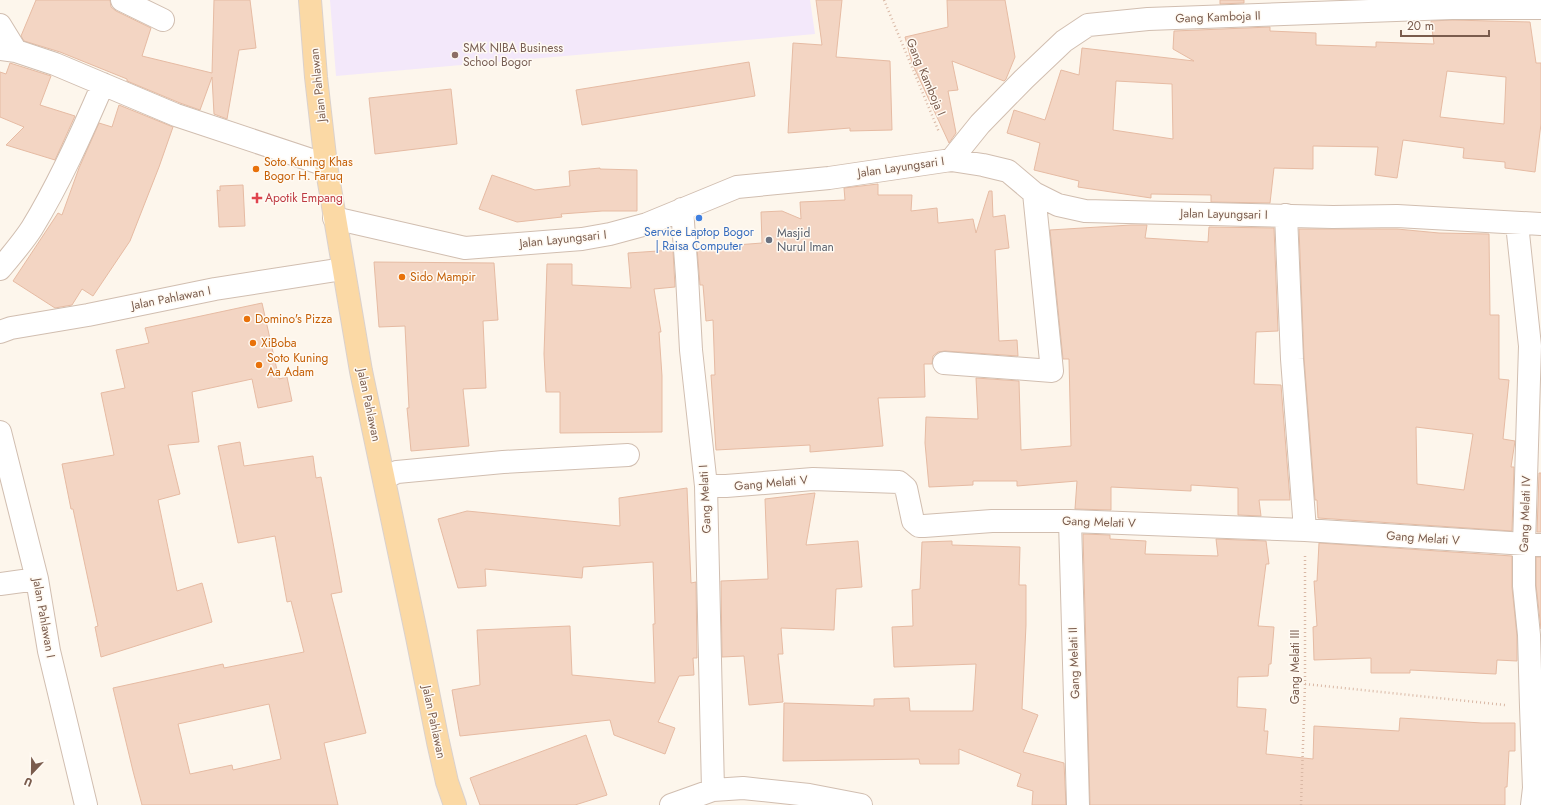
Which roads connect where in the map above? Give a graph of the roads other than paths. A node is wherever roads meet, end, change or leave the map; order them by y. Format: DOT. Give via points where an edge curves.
graph roads {
  1 [pos="122,0"];
  2 [pos="310,0"];
  3 [pos="1541,8"];
  4 [pos="163,20"];
  5 [pos="0,25"];
  6 [pos="8,50"];
  7 [pos="103,84"];
  8 [pos="951,160"];
  9 [pos="326,165"];
  10 [pos="1034,194"];
  11 [pos="682,209"];
  12 [pos="1286,215"];
  13 [pos="334,218"];
  14 [pos="1517,224"];
  15 [pos="1541,224"];
  16 [pos="0,269"];
  17 [pos="343,269"];
  18 [pos="4,326"];
  19 [pos="944,363"];
  20 [pos="0,432"];
  21 [pos="628,455"];
  22 [pos="384,478"];
  23 [pos="706,486"];
  24 [pos="1070,521"];
  25 [pos="1305,530"];
  26 [pos="1532,545"];
  27 [pos="37,579"];
  28 [pos="0,584"];
  29 [pos="713,790"];
  30 [pos="86,805"];
  31 [pos="455,805"];
  32 [pos="671,805"];
  33 [pos="861,805"];
  34 [pos="1078,805"];
  35 [pos="1532,805"];
  1 -- 4 [label="street"];
  2 -- 9 [label="main road, Jalan Pahlawan"];
  3 -- 8 [label="street, Gang Kamboja II" via="1452,8 1148,19 1088,25 1064,41 1024,79 980,124"];
  5 -- 6 [label="street"];
  6 -- 7 [label="street" via="55,64"];
  7 -- 9 [label="street" via="176,116"];
  7 -- 16 [label="street" via="58,183 31,229"];
  8 -- 10 [label="street, Jalan Layungsari I" via="1008,171"];
  8 -- 11 [label="street, Jalan Layungsari I" via="829,178 737,187"];
  9 -- 13 [label="main road, Jalan Pahlawan"];
  10 -- 12 [label="street, Jalan Layungsari I" via="1058,205 1084,211"];
  10 -- 19 [label="street" via="1052,371"];
  11 -- 13 [label="street, Jalan Layungsari I" via="647,224 603,235 465,248"];
  11 -- 23 [label="street, Gang Melati I" via="691,350"];
  12 -- 14 [label="street, Jalan Layungsari I" via="1397,216"];
  12 -- 25 [label="street" via="1292,359"];
  13 -- 17 [label="main road, Jalan Pahlawan"];
  14 -- 15 [label="street, Jalan Layungsari I"];
  14 -- 26 [label="street, Gang Melati IV" via="1530,346"];
  17 -- 18 [label="street, Jalan Pahlawan I" via="215,289 88,314"];
  17 -- 22 [label="main road, Jalan Pahlawan"];
  20 -- 27 [label="street, Jalan Pahlawan I"];
  21 -- 22 [label="street" via="503,462 397,472"];
  22 -- 31 [label="main road, Jalan Pahlawan" via="438,742"];
  23 -- 24 [label="street, Gang Melati V" via="813,479 898,482 906,488 913,521 918,526 992,521"];
  23 -- 29 [label="street, Gang Melati I"];
  24 -- 25 [label="street, Gang Melati V"];
  24 -- 34 [label="street, Gang Melati II"];
  25 -- 26 [label="street, Gang Melati V"];
  26 -- 35 [label="street, Gang Melati IV" via="1524,586 1529,635 1534,788"];
  27 -- 28 [label="street"];
  27 -- 30 [label="street, Jalan Pahlawan I" via="49,651"];
  29 -- 32 [label="street"];
  29 -- 33 [label="street" via="743,788 802,794"];
}
